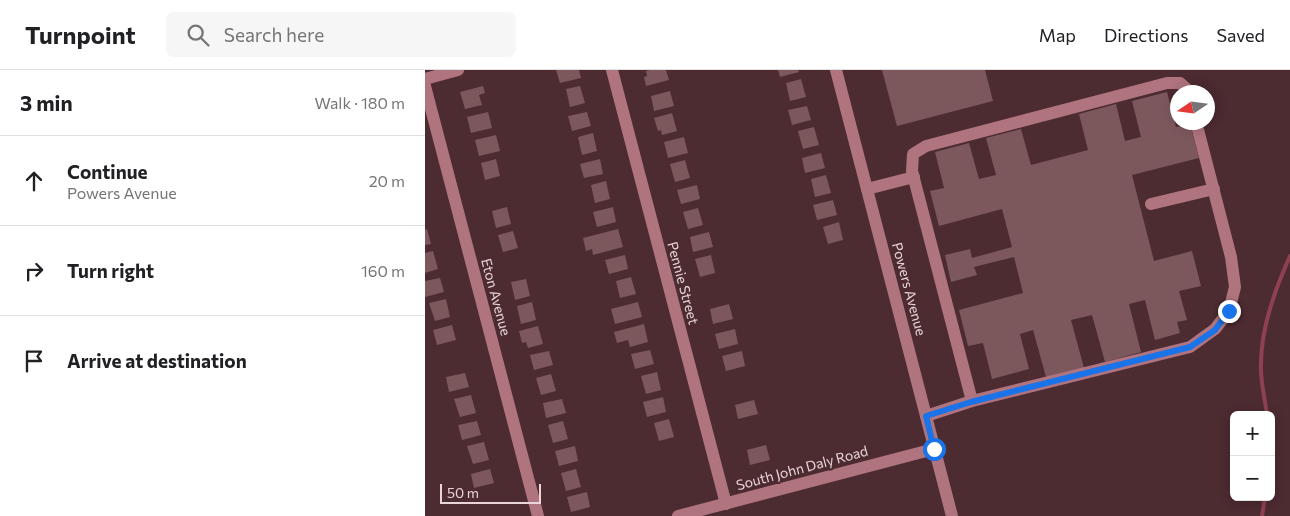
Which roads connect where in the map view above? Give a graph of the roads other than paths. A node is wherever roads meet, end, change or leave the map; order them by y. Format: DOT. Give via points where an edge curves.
graph roads {
  1 [pos="458,70"];
  2 [pos="612,70"];
  3 [pos="837,70"];
  4 [pos="425,79"];
  5 [pos="1182,85"];
  6 [pos="425,86"];
  7 [pos="1198,130"];
  8 [pos="914,177"];
  9 [pos="867,189"];
  10 [pos="1214,189"];
  11 [pos="1151,204"];
  12 [pos="971,402"];
  13 [pos="926,416"];
  14 [pos="934,449"];
  15 [pos="726,504"];
  16 [pos="538,516"];
  17 [pos="677,516"];
  18 [pos="952,516"];
  1 -- 4 [label="street"];
  2 -- 15 [label="street, Pennie Street"];
  3 -- 9 [label="street, Powers Avenue"];
  5 -- 8 [label="street" via="1167,82 926,146 913,154"];
  6 -- 16 [label="street, Eton Avenue"];
  7 -- 10 [label="street"];
  8 -- 9 [label="street"];
  8 -- 12 [label="street"];
  9 -- 13 [label="street, Powers Avenue"];
  10 -- 11 [label="street"];
  10 -- 12 [label="street" via="1235,287 1229,311 1215,330 1190,347"];
  12 -- 13 [label="street"];
  13 -- 14 [label="street, Powers Avenue"];
  14 -- 15 [label="street, South John Daly Road"];
  14 -- 18 [label="street, Powers Avenue"];
  15 -- 17 [label="street, South John Daly Road"];
}
